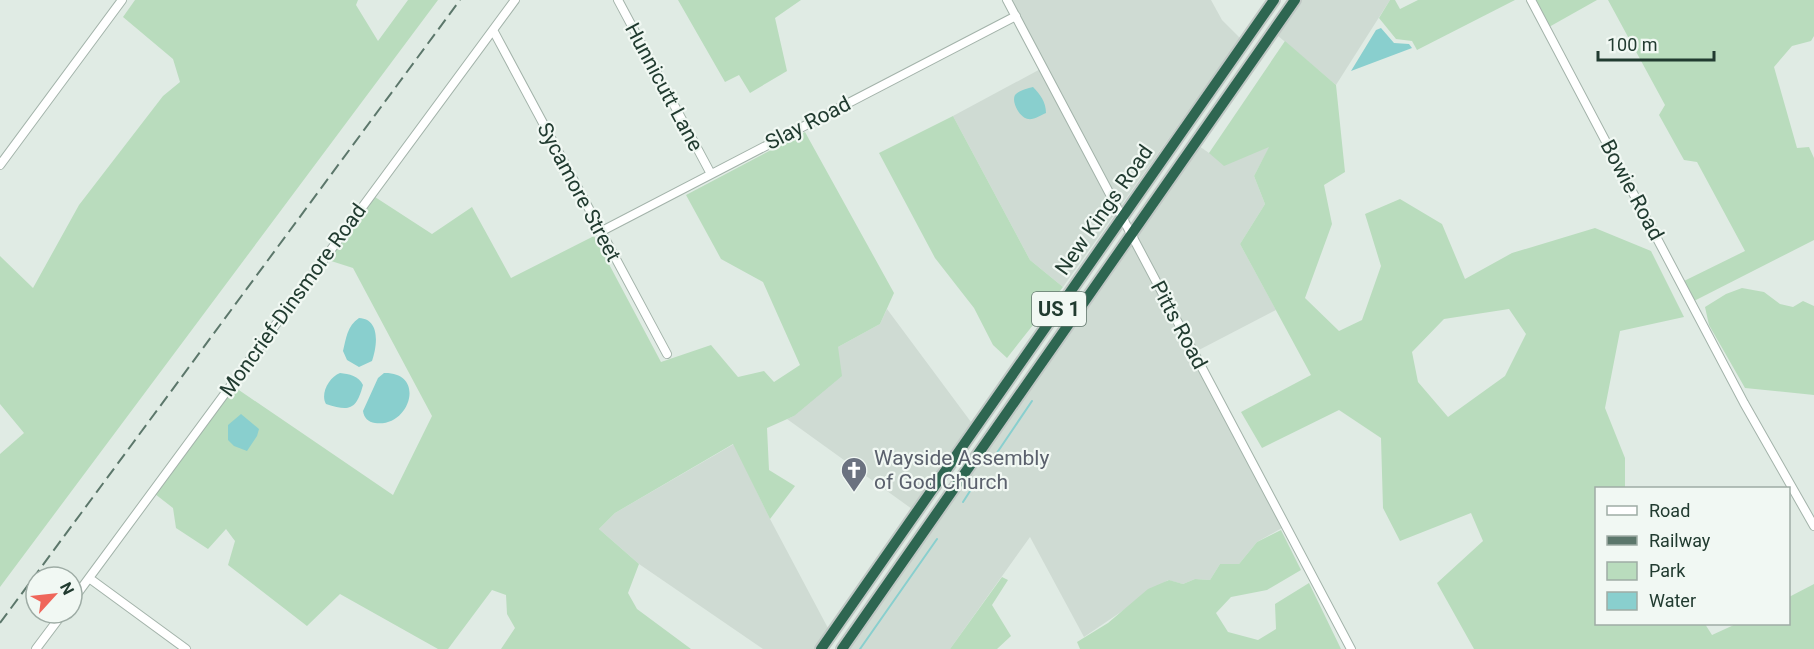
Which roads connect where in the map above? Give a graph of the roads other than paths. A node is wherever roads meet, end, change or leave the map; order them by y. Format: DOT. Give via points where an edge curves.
graph roads {
  1 [pos="515,0"];
  2 [pos="618,0"];
  3 [pos="1007,0"];
  4 [pos="1274,0"];
  5 [pos="1295,0"];
  6 [pos="1531,0"];
  7 [pos="119,1"];
  8 [pos="1264,14"];
  9 [pos="1016,16"];
  10 [pos="1279,23"];
  11 [pos="493,30"];
  12 [pos="0,165"];
  13 [pos="711,174"];
  14 [pos="1122,218"];
  15 [pos="600,232"];
  16 [pos="1131,235"];
  17 [pos="667,354"];
  18 [pos="950,464"];
  19 [pos="964,474"];
  20 [pos="1814,526"];
  21 [pos="89,578"];
  22 [pos="84,585"];
  23 [pos="54,625"];
  24 [pos="36,649"];
  25 [pos="186,649"];
  26 [pos="821,649"];
  27 [pos="842,649"];
  28 [pos="1351,649"];
  1 -- 11 [label="street, Moncrief-Dinsmore Road"];
  2 -- 13 [label="street, Hunnicutt Lane"];
  3 -- 9 [label="street, Pitts Road"];
  4 -- 8 [label="highway, New Kings Road / US 1"];
  5 -- 10 [label="highway, New Kings Road / US 1"];
  6 -- 20 [label="street, Bowie Road" via="1732,381"];
  7 -- 12 [label="street"];
  8 -- 10 [label="street"];
  8 -- 14 [label="highway, New Kings Road / US 1"];
  9 -- 13 [label="street, Slay Road"];
  9 -- 14 [label="street, Pitts Road"];
  10 -- 16 [label="highway, New Kings Road / US 1"];
  11 -- 15 [label="street, Sycamore Street"];
  11 -- 21 [label="street, Moncrief-Dinsmore Road"];
  13 -- 15 [label="street, Slay Road"];
  14 -- 16 [label="street, Pitts Road"];
  14 -- 18 [label="highway, New Kings Road / US 1"];
  15 -- 17 [label="street, Sycamore Street"];
  16 -- 19 [label="highway, New Kings Road / US 1"];
  16 -- 28 [label="street, Pitts Road"];
  18 -- 19 [label="street"];
  18 -- 26 [label="highway, New Kings Road / US 1"];
  19 -- 27 [label="highway, New Kings Road / US 1"];
  21 -- 22 [label="street, Moncrief-Dinsmore Road"];
  21 -- 25 [label="street"];
  23 -- 24 [label="street"];
}
